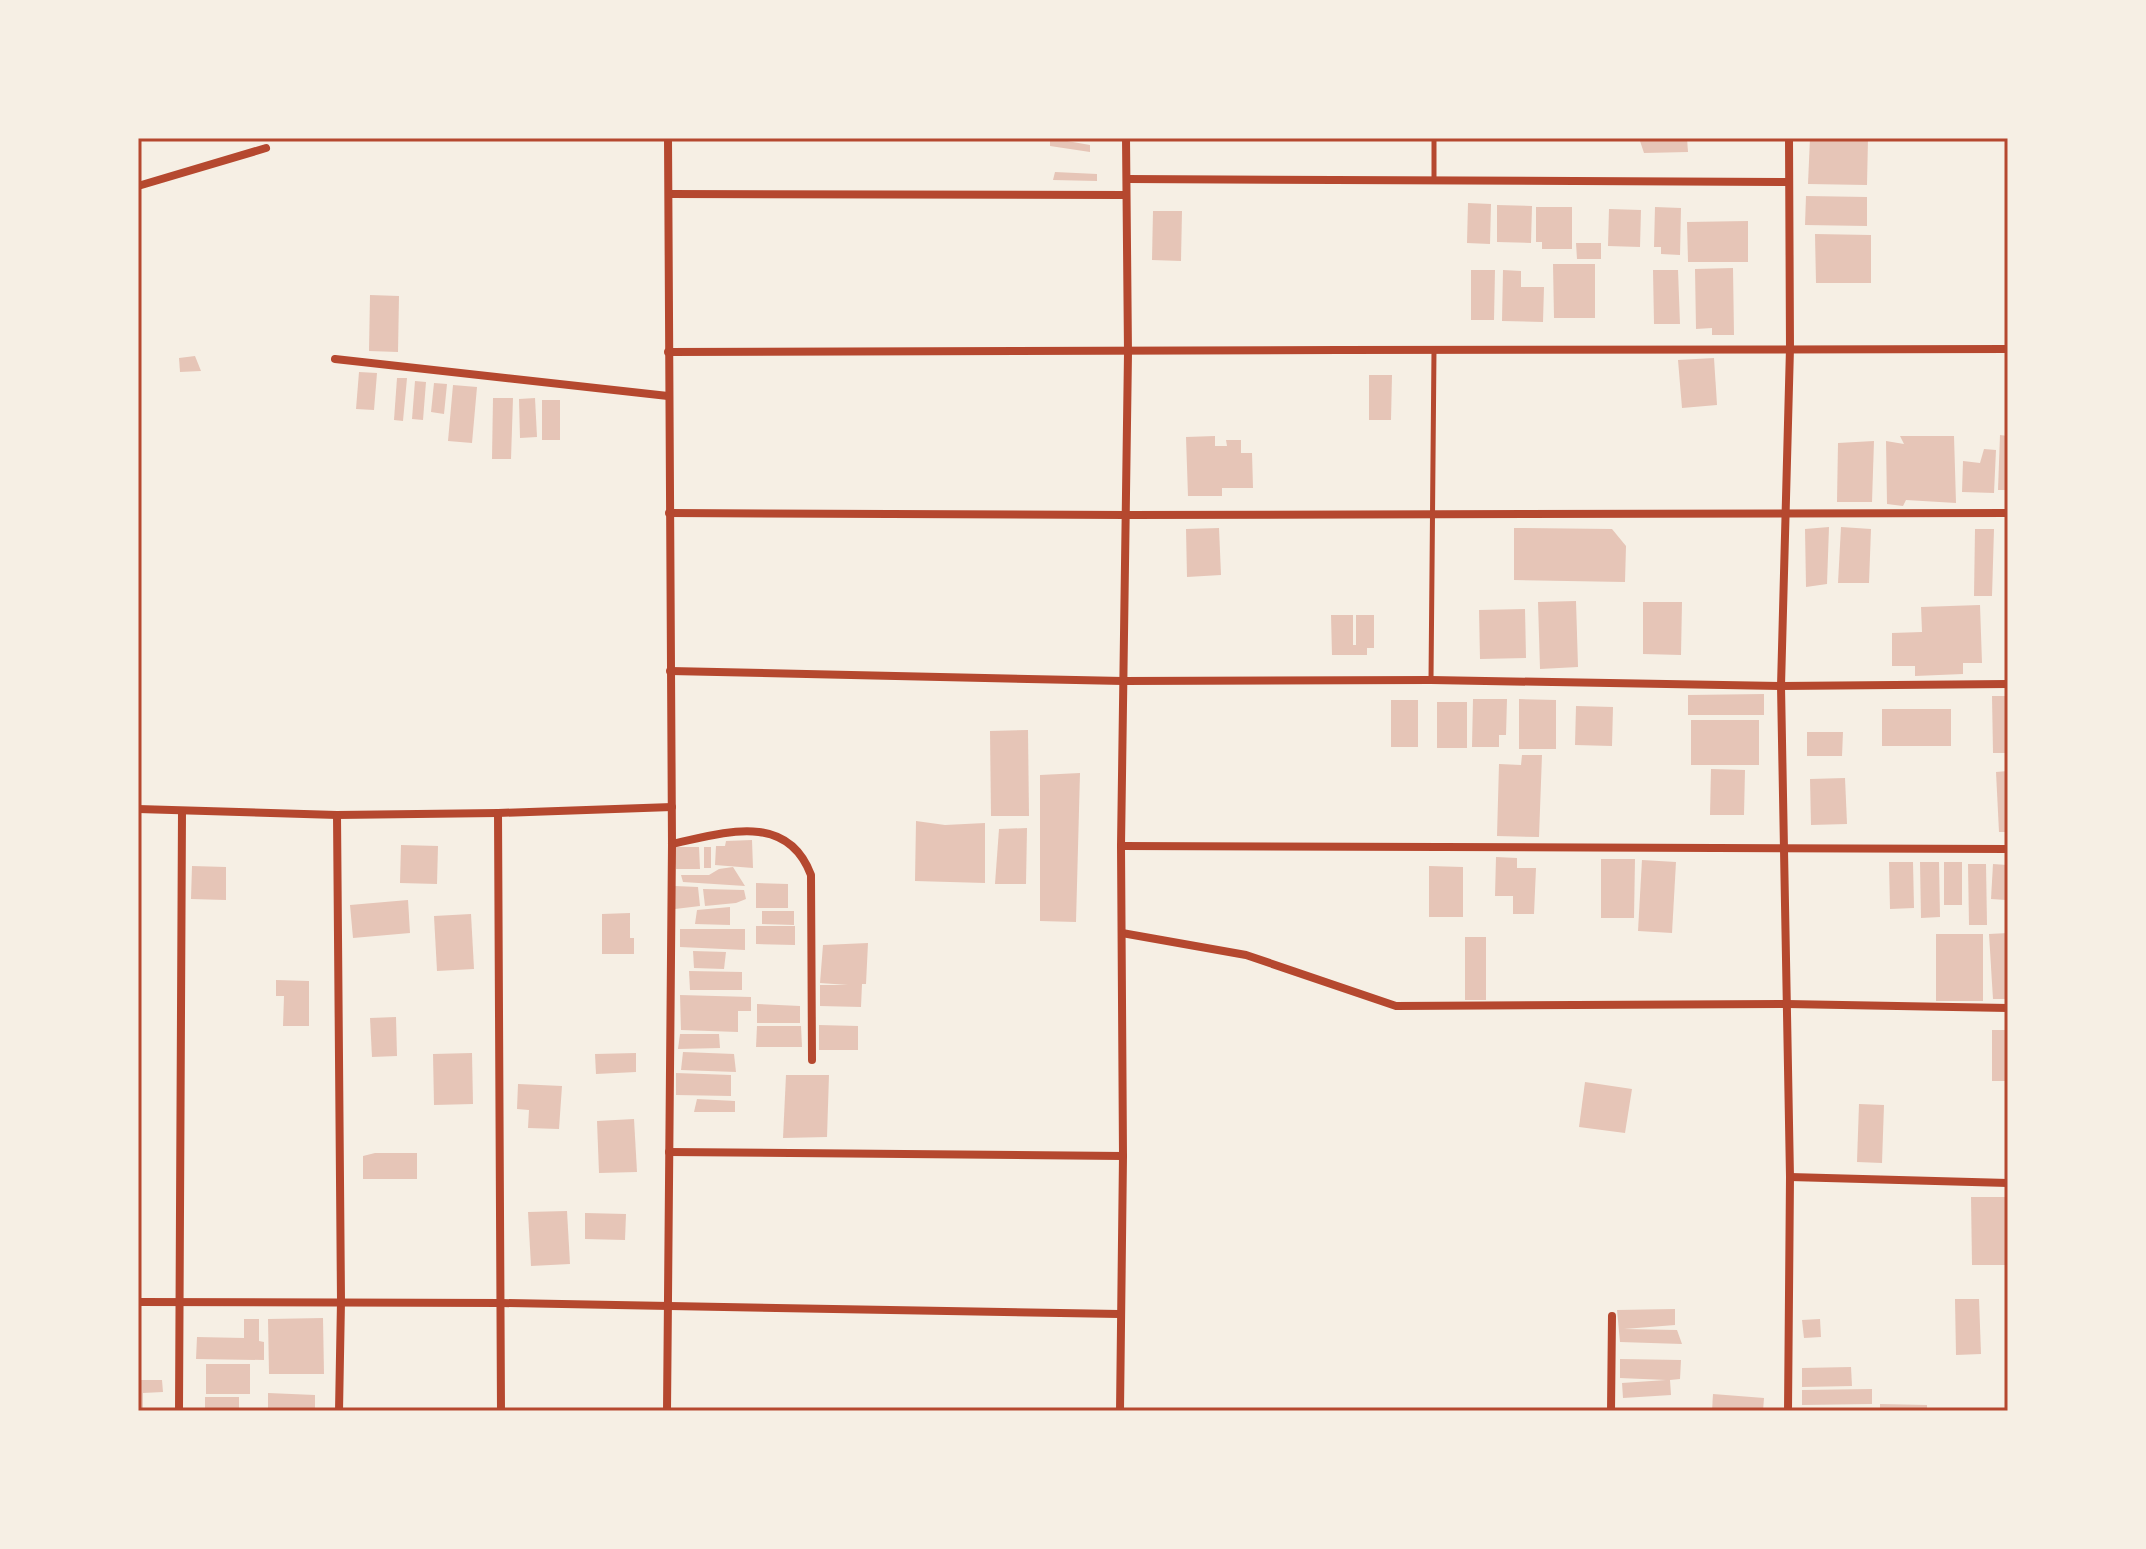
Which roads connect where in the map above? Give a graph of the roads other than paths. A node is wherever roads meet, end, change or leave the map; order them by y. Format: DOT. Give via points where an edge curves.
graph roads {
  1 [pos="668,138"];
  2 [pos="1126,138"];
  3 [pos="1434,138"];
  4 [pos="1789,138"];
  5 [pos="266,148"];
  6 [pos="1127,179"];
  7 [pos="1434,179"];
  8 [pos="1789,182"];
  9 [pos="138,186"];
  10 [pos="669,194"];
  11 [pos="1126,195"];
  12 [pos="1790,348"];
  13 [pos="1434,349"];
  14 [pos="2008,349"];
  15 [pos="668,352"];
  16 [pos="1128,353"];
  17 [pos="335,359"];
  18 [pos="668,396"];
  19 [pos="1787,512"];
  20 [pos="669,513"];
  21 [pos="2008,513"];
  22 [pos="1434,514"];
  23 [pos="1126,515"];
  24 [pos="670,671"];
  25 [pos="1431,680"];
  26 [pos="1123,681"];
  27 [pos="2008,684"];
  28 [pos="1781,686"];
  29 [pos="672,807"];
  30 [pos="138,809"];
  31 [pos="182,811"];
  32 [pos="498,813"];
  33 [pos="337,815"];
  34 [pos="672,844"];
  35 [pos="1121,846"];
  36 [pos="2008,849"];
  37 [pos="1786,850"];
  38 [pos="1122,933"];
  39 [pos="1787,1004"];
  40 [pos="2008,1008"];
  41 [pos="812,1060"];
  42 [pos="669,1152"];
  43 [pos="1123,1156"];
  44 [pos="1790,1177"];
  45 [pos="2008,1183"];
  46 [pos="341,1301"];
  47 [pos="138,1302"];
  48 [pos="179,1302"];
  49 [pos="501,1303"];
  50 [pos="666,1306"];
  51 [pos="1119,1314"];
  52 [pos="1612,1316"];
  53 [pos="179,1411"];
  54 [pos="339,1411"];
  55 [pos="501,1411"];
  56 [pos="667,1411"];
  57 [pos="1120,1411"];
  58 [pos="1611,1411"];
  59 [pos="1788,1411"];
  1 -- 10 [label="street"];
  2 -- 6 [label="street"];
  3 -- 7 [label="lane"];
  4 -- 8 [label="street"];
  5 -- 9 [label="street"];
  6 -- 7 [label="street"];
  6 -- 11 [label="street"];
  7 -- 8 [label="street"];
  8 -- 12 [label="street"];
  10 -- 11 [label="street"];
  10 -- 15 [label="street"];
  11 -- 16 [label="street"];
  12 -- 13 [label="street"];
  12 -- 14 [label="street"];
  12 -- 19 [label="street"];
  13 -- 16 [label="street"];
  13 -- 22 [label="lane"];
  15 -- 16 [label="street"];
  15 -- 18 [label="street"];
  16 -- 23 [label="street"];
  17 -- 18 [label="street"];
  18 -- 20 [label="street"];
  19 -- 21 [label="street"];
  19 -- 22 [label="street"];
  19 -- 28 [label="street"];
  20 -- 23 [label="street"];
  20 -- 24 [label="street"];
  22 -- 23 [label="street"];
  22 -- 25 [label="lane"];
  23 -- 26 [label="street"];
  24 -- 26 [label="street"];
  24 -- 29 [label="street"];
  25 -- 26 [label="street"];
  25 -- 28 [label="street"];
  26 -- 35 [label="street"];
  27 -- 28 [label="street"];
  28 -- 37 [label="street"];
  29 -- 32 [label="street"];
  29 -- 34 [label="street"];
  30 -- 31 [label="street"];
  31 -- 33 [label="street"];
  31 -- 48 [label="street"];
  32 -- 33 [label="street"];
  32 -- 49 [label="street"];
  33 -- 46 [label="street"];
  34 -- 41 [label="street" via="749,831 773,834 805,858 811,875"];
  34 -- 42 [label="street"];
  35 -- 37 [label="street"];
  35 -- 38 [label="street"];
  36 -- 37 [label="street"];
  37 -- 39 [label="street"];
  38 -- 39 [label="street" via="1246,955 1396,1006"];
  38 -- 43 [label="street"];
  39 -- 40 [label="street"];
  39 -- 44 [label="street"];
  42 -- 43 [label="street"];
  42 -- 50 [label="street"];
  43 -- 51 [label="street"];
  44 -- 45 [label="street"];
  44 -- 59 [label="street"];
  46 -- 48 [label="street"];
  46 -- 49 [label="street"];
  46 -- 54 [label="street"];
  47 -- 48 [label="street"];
  48 -- 53 [label="street"];
  49 -- 50 [label="street"];
  49 -- 55 [label="street"];
  50 -- 51 [label="street"];
  50 -- 56 [label="street"];
  51 -- 57 [label="street"];
  52 -- 58 [label="street"];
}
